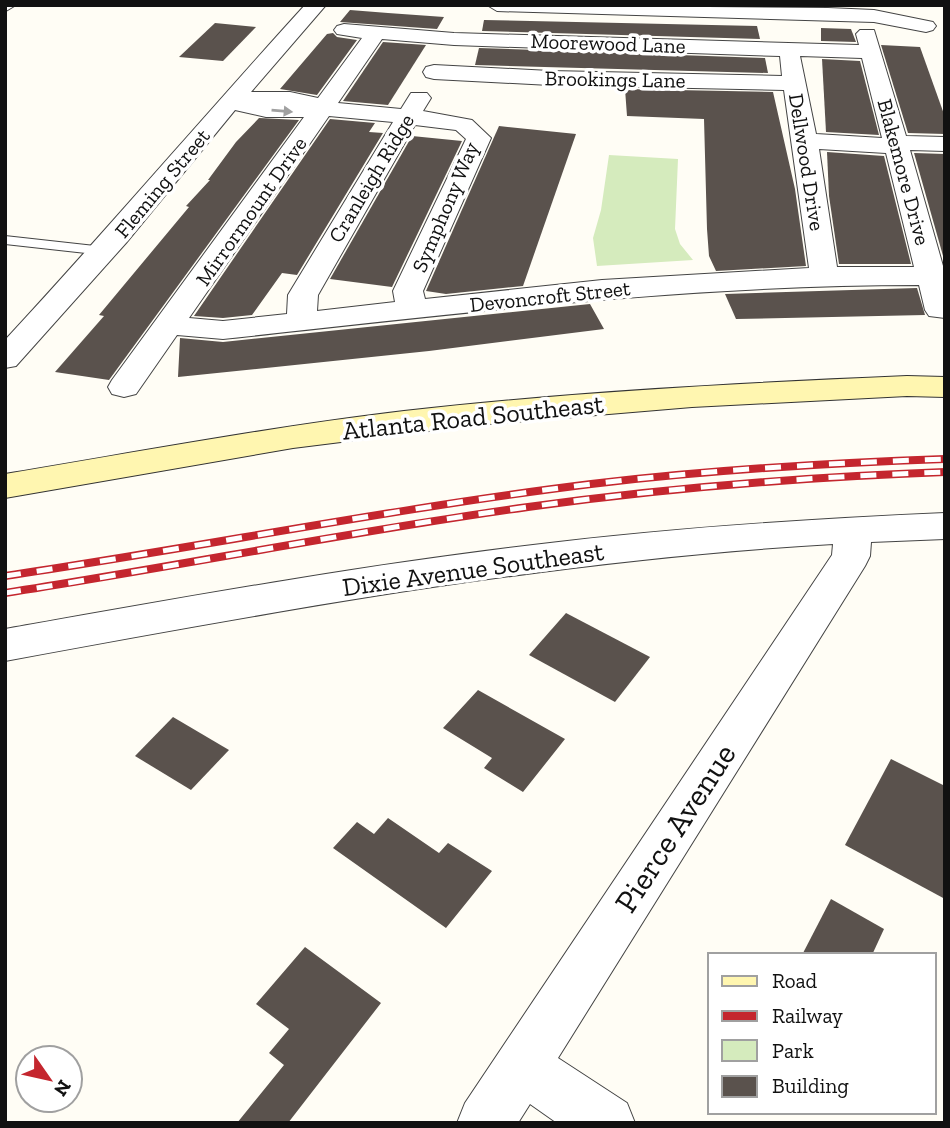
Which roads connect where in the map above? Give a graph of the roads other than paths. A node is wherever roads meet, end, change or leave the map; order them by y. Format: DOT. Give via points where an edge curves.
graph roads {
  1 [pos="316,5"];
  2 [pos="497,5"];
  3 [pos="601,7"];
  4 [pos="935,24"];
  5 [pos="344,30"];
  6 [pos="376,33"];
  7 [pos="871,34"];
  8 [pos="454,39"];
  9 [pos="788,48"];
  10 [pos="434,72"];
  11 [pos="795,83"];
  12 [pos="233,101"];
  13 [pos="322,109"];
  14 [pos="407,117"];
  15 [pos="805,141"];
  16 [pos="945,144"];
  17 [pos="897,146"];
  18 [pos="945,155"];
  19 [pos="5,240"];
  20 [pos="104,251"];
  21 [pos="824,276"];
  22 [pos="932,276"];
  23 [pos="940,310"];
  24 [pos="412,311"];
  25 [pos="302,322"];
  26 [pos="169,325"];
  27 [pos="5,359"];
  28 [pos="124,387"];
  29 [pos="945,387"];
  30 [pos="5,486"];
  31 [pos="945,526"];
  32 [pos="853,529"];
  33 [pos="5,645"];
  34 [pos="522,1066"];
  35 [pos="485,1123"];
  36 [pos="607,1123"];
  1 -- 12 [label="street, Fleming Street"];
  2 -- 3 [label="street"];
  3 -- 7 [label="street"];
  4 -- 7 [label="street"];
  5 -- 6 [label="street, Moorewood Lane"];
  6 -- 8 [label="street, Moorewood Lane"];
  6 -- 13 [label="street, Mirrormount Drive"];
  7 -- 9 [label="street, Moorewood Lane"];
  7 -- 17 [label="street, Blakemore Drive"];
  8 -- 9 [label="street, Moorewood Lane"];
  8 -- 10 [label="street, Cranleigh Ridge"];
  9 -- 11 [label="street, Dellwood Drive"];
  10 -- 11 [label="street, Brookings Lane"];
  10 -- 14 [label="street, Cranleigh Ridge"];
  11 -- 15 [label="street, Dellwood Drive"];
  12 -- 13 [label="street, Symphony Way" via="257,96 310,102"];
  12 -- 20 [label="street, Fleming Street"];
  13 -- 14 [label="street, Symphony Way"];
  13 -- 26 [label="street, Mirrormount Drive"];
  14 -- 24 [label="street, Symphony Way" via="462,124 479,138 408,291"];
  14 -- 25 [label="street, Cranleigh Ridge" via="303,295"];
  15 -- 17 [label="street"];
  15 -- 21 [label="street, Dellwood Drive"];
  16 -- 17 [label="street"];
  17 -- 18 [label="street"];
  17 -- 22 [label="street, Blakemore Drive"];
  19 -- 20 [label="lane"];
  20 -- 27 [label="street, Fleming Street"];
  21 -- 22 [label="street, Devoncroft Street"];
  21 -- 24 [label="street, Devoncroft Street" via="601,289"];
  22 -- 23 [label="street, Blakemore Drive"];
  24 -- 25 [label="street, Devoncroft Street"];
  25 -- 26 [label="street, Devoncroft Street" via="223,330"];
  26 -- 28 [label="street, Mirrormount Drive"];
  29 -- 30 [label="main road, Atlanta Road Southeast" via="678,397 411,422"];
  31 -- 32 [label="street, Dixie Avenue Southeast"];
  32 -- 33 [label="street, Dixie Avenue Southeast" via="475,566"];
  32 -- 34 [label="street, Pierce Avenue" via="851,556"];
  34 -- 35 [label="street, Pierce Avenue"];
  34 -- 36 [label="street"];
}
